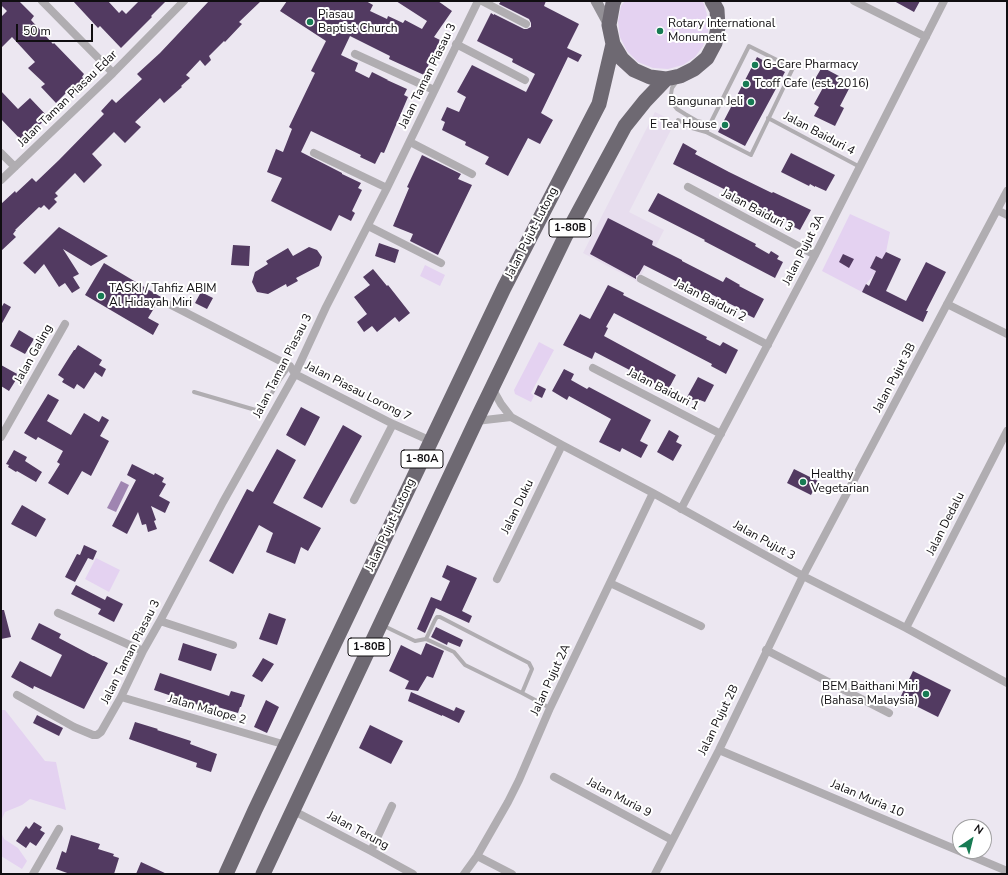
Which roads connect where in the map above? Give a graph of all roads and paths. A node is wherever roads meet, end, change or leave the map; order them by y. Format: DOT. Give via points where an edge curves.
graph roads {
  1 [pos="42,1"];
  2 [pos="184,1"];
  3 [pos="478,1"];
  4 [pos="482,1"];
  5 [pos="596,1"];
  6 [pos="614,1"];
  7 [pos="854,1"];
  8 [pos="944,1"];
  9 [pos="716,4"];
  10 [pos="526,24"];
  11 [pos="609,25"];
  12 [pos="926,37"];
  13 [pos="456,44"];
  14 [pos="613,44"];
  15 [pos="355,54"];
  16 [pos="113,73"];
  17 [pos="673,77"];
  18 [pos="525,80"];
  19 [pos="434,90"];
  20 [pos="768,118"];
  21 [pos="678,120"];
  22 [pos="710,124"];
  23 [pos="706,132"];
  24 [pos="410,142"];
  25 [pos="1,153"];
  26 [pos="314,153"];
  27 [pos="15,167"];
  28 [pos="860,167"];
  29 [pos="472,174"];
  30 [pos="1,180"];
  31 [pos="688,187"];
  32 [pos="387,188"];
  33 [pos="1007,191"];
  34 [pos="997,210"];
  35 [pos="1007,215"];
  36 [pos="368,226"];
  37 [pos="815,255"];
  38 [pos="441,263"];
  39 [pos="641,279"];
  40 [pos="948,304"];
  41 [pos="171,305"];
  42 [pos="65,324"];
  43 [pos="1007,334"];
  44 [pos="768,345"];
  45 [pos="290,366"];
  46 [pos="593,368"];
  47 [pos="295,374"];
  48 [pos="492,388"];
  49 [pos="194,392"];
  50 [pos="511,417"];
  51 [pos="476,421"];
  52 [pos="393,424"];
  53 [pos="1007,431"];
  54 [pos="721,434"];
  55 [pos="1,437"];
  56 [pos="430,441"];
  57 [pos="562,445"];
  58 [pos="653,493"];
  59 [pos="354,500"];
  60 [pos="681,509"];
  61 [pos="803,576"];
  62 [pos="497,579"];
  63 [pos="610,583"];
  64 [pos="58,613"];
  65 [pos="160,621"];
  66 [pos="380,624"];
  67 [pos="701,626"];
  68 [pos="906,628"];
  69 [pos="426,639"];
  70 [pos="233,646"];
  71 [pos="766,650"];
  72 [pos="143,651"];
  73 [pos="1007,683"];
  74 [pos="522,693"];
  75 [pos="17,694"];
  76 [pos="121,697"];
  77 [pos="550,708"];
  78 [pos="889,713"];
  79 [pos="286,745"];
  80 [pos="719,750"];
  81 [pos="554,777"];
  82 [pos="392,806"];
  83 [pos="292,810"];
  84 [pos="59,829"];
  85 [pos="672,840"];
  86 [pos="371,851"];
  87 [pos="478,856"];
  88 [pos="1007,871"];
  89 [pos="33,874"];
  90 [pos="226,874"];
  91 [pos="263,874"];
  92 [pos="413,874"];
  93 [pos="464,874"];
  94 [pos="512,874"];
  95 [pos="655,874"];
  1 -- 16 [label="street"];
  2 -- 16 [label="street, Jalan Taman Piasau Edar"];
  3 -- 13 [label="street, Jalan Taman Piasau 3"];
  4 -- 10 [label="street"];
  5 -- 11 [label="street"];
  6 -- 11 [label="highway"];
  7 -- 12 [label="street"];
  8 -- 12 [label="street, Jalan Pujut 3A"];
  9 -- 17 [label="highway" via="718,27 715,44 694,70"];
  11 -- 14 [label="highway"];
  12 -- 28 [label="street, Jalan Pujut 3A"];
  13 -- 18 [label="street"];
  13 -- 19 [label="street, Jalan Taman Piasau 3"];
  14 -- 17 [label="highway" via="634,70 650,77"];
  14 -- 56 [label="highway, Jalan Pujut-Lutong / 1-80A" via="599,104 504,288"];
  15 -- 19 [label="street"];
  16 -- 27 [label="street, Jalan Taman Piasau Edar"];
  17 -- 22 [label="lane" via="670,100 677,109 697,121"];
  17 -- 48 [label="highway, 1-80B" via="645,101 625,126 565,237"];
  19 -- 24 [label="street, Jalan Taman Piasau 3"];
  20 -- 22 [label="lane, Jalan Baiduri 4" via="794,68 749,46"];
  20 -- 23 [label="lane, Jalan Baiduri 4" via="751,154"];
  20 -- 28 [label="lane, Jalan Baiduri 4"];
  21 -- 23 [label="lane"];
  22 -- 23 [label="lane, Jalan Baiduri 4"];
  24 -- 29 [label="street"];
  24 -- 32 [label="street, Jalan Taman Piasau 3"];
  25 -- 27 [label="street"];
  26 -- 32 [label="street"];
  27 -- 30 [label="street, Jalan Taman Piasau Edar"];
  28 -- 37 [label="street, Jalan Pujut 3A"];
  31 -- 37 [label="street, Jalan Baiduri 3"];
  32 -- 36 [label="street, Jalan Taman Piasau 3"];
  33 -- 34 [label="street, Jalan Pujut 3B"];
  34 -- 35 [label="street"];
  34 -- 40 [label="street, Jalan Pujut 3B"];
  36 -- 38 [label="street"];
  36 -- 47 [label="street, Jalan Taman Piasau 3"];
  37 -- 44 [label="street, Jalan Pujut 3A"];
  39 -- 44 [label="street, Jalan Baiduri 2"];
  40 -- 43 [label="street"];
  40 -- 61 [label="street, Jalan Pujut 3B"];
  41 -- 45 [label="street, Jalan Piasau Lorong 7"];
  42 -- 55 [label="street, Jalan Galing"];
  44 -- 54 [label="street, Jalan Pujut 3A"];
  45 -- 47 [label="street, Jalan Piasau Lorong 7"];
  45 -- 49 [label="lane" via="259,411"];
  46 -- 54 [label="street, Jalan Baiduri 1"];
  47 -- 52 [label="street, Jalan Piasau Lorong 7"];
  47 -- 65 [label="street, Jalan Taman Piasau 3"];
  48 -- 50 [label="street, Jalan Pujut 3"];
  48 -- 51 [label="highway, 1-80B"];
  50 -- 51 [label="street"];
  50 -- 57 [label="street, Jalan Pujut 3"];
  51 -- 66 [label="highway, 1-80B"];
  52 -- 56 [label="street, Jalan Piasau Lorong 7"];
  52 -- 59 [label="street"];
  53 -- 68 [label="street, Jalan Dedalu"];
  54 -- 60 [label="street, Jalan Pujut 3A"];
  56 -- 79 [label="highway, Jalan Pujut-Lutong / 1-80A"];
  57 -- 58 [label="street, Jalan Pujut 3"];
  57 -- 62 [label="street, Jalan Duku"];
  58 -- 60 [label="street, Jalan Pujut 3"];
  58 -- 63 [label="street, Jalan Pujut 2A"];
  60 -- 61 [label="street, Jalan Pujut 3"];
  61 -- 68 [label="street, Jalan Pujut 3"];
  61 -- 71 [label="street, Jalan Pujut 2B"];
  63 -- 67 [label="street"];
  63 -- 77 [label="street, Jalan Pujut 2A"];
  64 -- 72 [label="street"];
  65 -- 70 [label="street"];
  65 -- 72 [label="street, Jalan Taman Piasau 3"];
  66 -- 69 [label="lane" via="415,641"];
  66 -- 83 [label="highway, 1-80B"];
  68 -- 73 [label="street, Jalan Pujut 3"];
  69 -- 74 [label="lane" via="454,652 465,666"];
  69 -- 74 [label="lane" via="435,620 440,617 528,663 532,669"];
  71 -- 78 [label="street"];
  71 -- 80 [label="street, Jalan Pujut 2B"];
  72 -- 76 [label="street, Jalan Taman Piasau 3"];
  74 -- 77 [label="lane"];
  75 -- 76 [label="street, Jalan Taman Piasau 3" via="74,728 93,735 101,732"];
  76 -- 79 [label="street, Jalan Malope 2"];
  77 -- 87 [label="street, Jalan Pujut 2A" via="511,796"];
  79 -- 90 [label="highway, Jalan Pujut-Lutong / 1-80A"];
  80 -- 85 [label="street, Jalan Pujut 2B"];
  80 -- 88 [label="street, Jalan Muria 10"];
  81 -- 85 [label="street, Jalan Muria 9"];
  82 -- 86 [label="street"];
  83 -- 86 [label="street, Jalan Terung"];
  83 -- 91 [label="highway, 1-80B"];
  84 -- 89 [label="street"];
  85 -- 95 [label="street, Jalan Pujut 2B"];
  86 -- 92 [label="street, Jalan Terung"];
  87 -- 93 [label="street, Jalan Pujut 2A"];
  87 -- 94 [label="street"];
}
